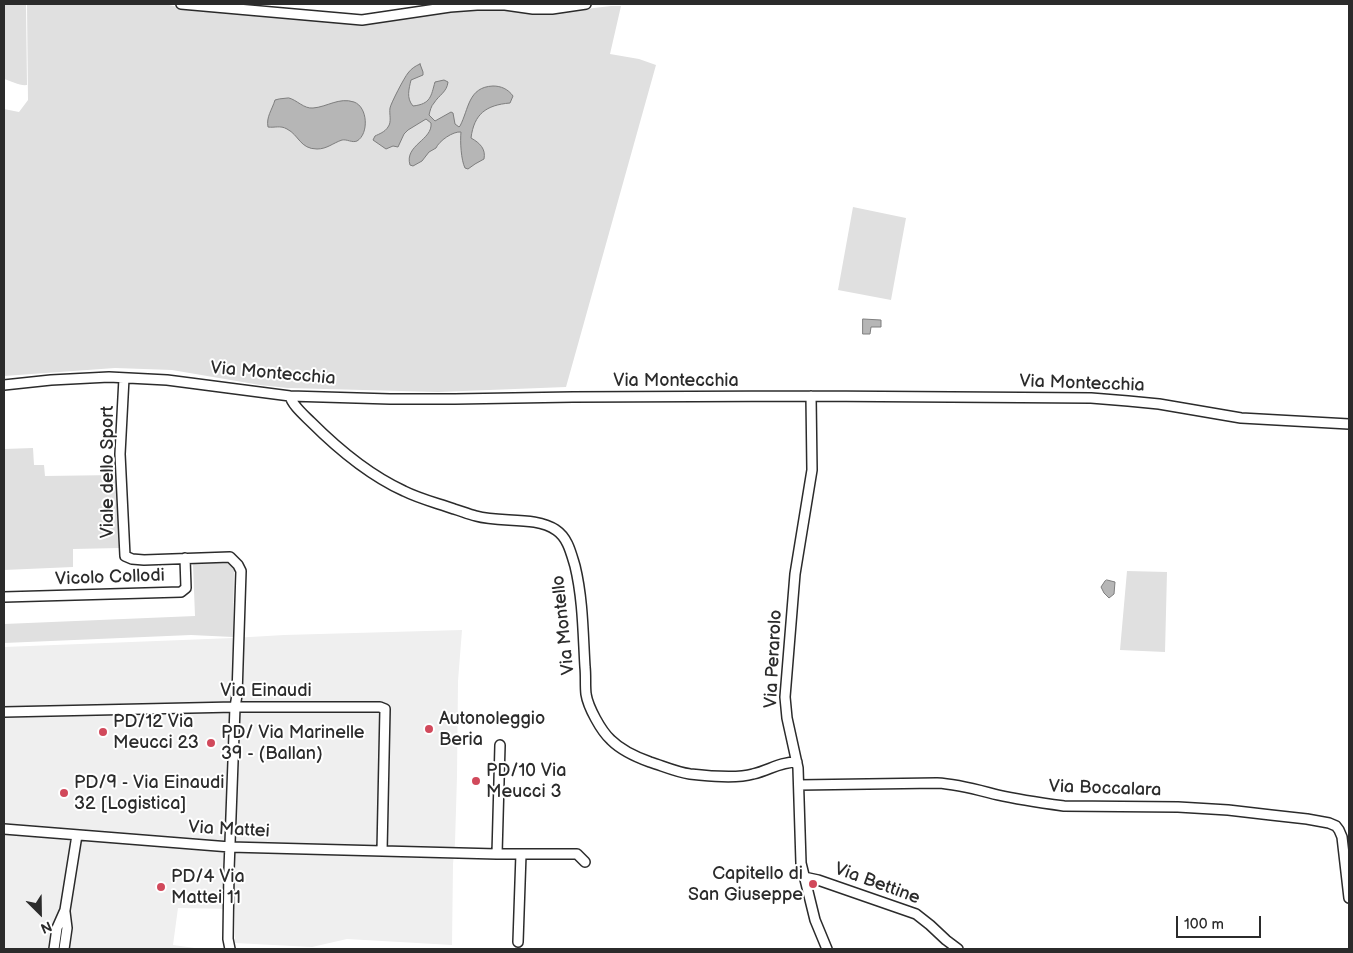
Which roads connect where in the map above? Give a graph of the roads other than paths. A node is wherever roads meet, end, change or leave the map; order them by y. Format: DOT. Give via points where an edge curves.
graph roads {
  1 [pos="181,4"];
  2 [pos="586,4"];
  3 [pos="124,378"];
  4 [pos="4,385"];
  5 [pos="290,396"];
  6 [pos="812,396"];
  7 [pos="1349,424"];
  8 [pos="185,558"];
  9 [pos="4,597"];
  10 [pos="235,707"];
  11 [pos="4,712"];
  12 [pos="500,745"];
  13 [pos="797,762"];
  14 [pos="799,785"];
  15 [pos="4,829"];
  16 [pos="77,835"];
  17 [pos="230,847"];
  18 [pos="382,851"];
  19 [pos="497,854"];
  20 [pos="521,854"];
  21 [pos="585,862"];
  22 [pos="804,877"];
  23 [pos="1349,898"];
  24 [pos="65,910"];
  25 [pos="518,942"];
  26 [pos="54,949"];
  27 [pos="64,949"];
  28 [pos="230,949"];
  29 [pos="827,949"];
  30 [pos="958,949"];
  1 -- 2 [label="street" via="362,20 477,5 552,9"];
  3 -- 4 [label="street, Via Montecchia"];
  3 -- 5 [label="street, Via Montecchia" via="166,380"];
  3 -- 8 [label="street, Viale dello Sport" via="120,454 125,556 144,560"];
  5 -- 6 [label="street, Via Montecchia" via="454,400"];
  5 -- 13 [label="street, Via Montello" via="306,417 340,449 404,492 475,516 547,524 563,535 573,558 580,592 586,693 610,740 631,754 675,771 703,776 746,776 786,762"];
  6 -- 7 [label="street, Via Montecchia" via="1091,398 1158,404 1241,418"];
  6 -- 13 [label="street, Via Perarolo" via="812,470 795,574 785,697"];
  8 -- 9 [label="street, Vicolo Collodi" via="186,588 181,592"];
  8 -- 10 [label="street, Viale dello Sport" via="230,557 238,564 239,636"];
  10 -- 11 [label="street, Via Einaudi"];
  10 -- 17 [label="street, Viale dello Sport"];
  10 -- 18 [label="street, Via Einaudi" via="385,709"];
  12 -- 19 [label="street"];
  13 -- 14 [label="street, Via Perarolo"];
  14 -- 22 [label="street, Via Perarolo"];
  14 -- 23 [label="street, Via Boccalara" via="937,782 1064,806 1228,810 1329,823 1336,826 1342,837"];
  15 -- 16 [label="street, Via Mattei"];
  16 -- 17 [label="street, Via Mattei"];
  16 -- 24 [label="street"];
  17 -- 18 [label="street, Via Mattei"];
  17 -- 28 [label="street, Viale dello Sport"];
  18 -- 19 [label="street, Via Mattei"];
  19 -- 20 [label="street, Via Mattei"];
  20 -- 21 [label="street, Via Mattei" via="577,854"];
  20 -- 25 [label="street"];
  22 -- 29 [label="street, Via Perarolo" via="815,920"];
  22 -- 30 [label="street, Via Bettine" via="916,914"];
  24 -- 26 [label="street" via="57,928"];
  24 -- 27 [label="street"];
}
